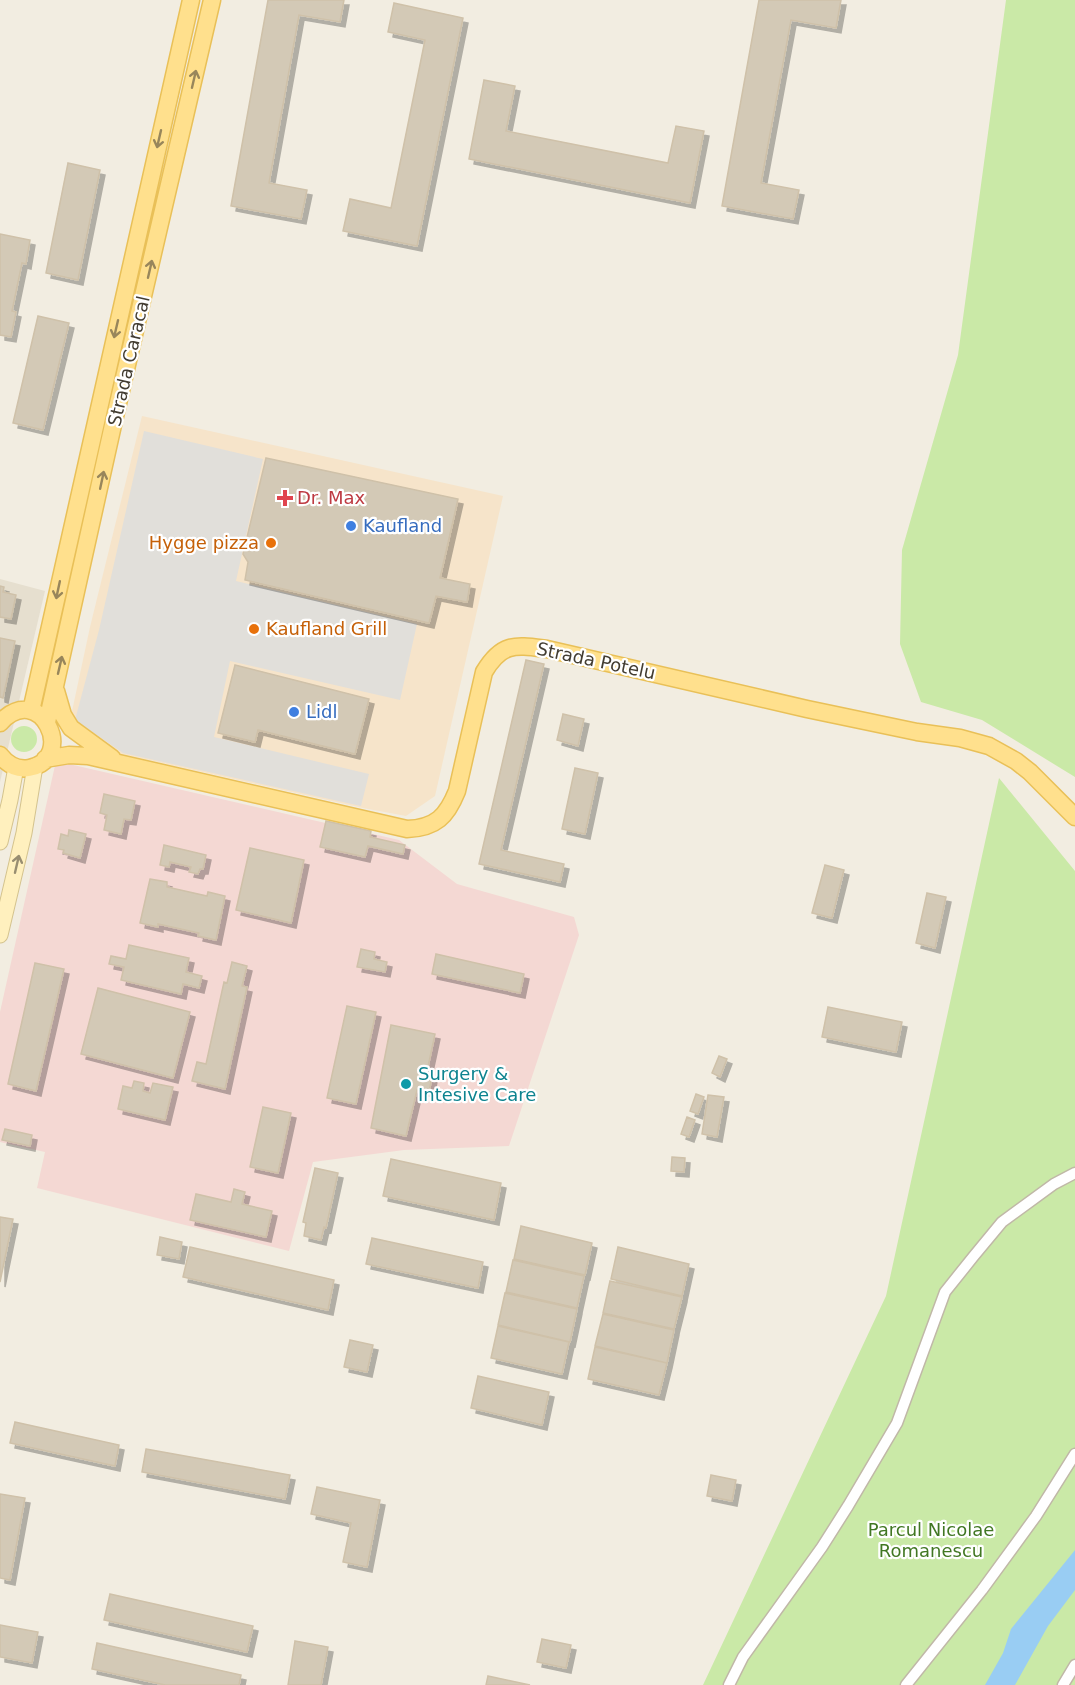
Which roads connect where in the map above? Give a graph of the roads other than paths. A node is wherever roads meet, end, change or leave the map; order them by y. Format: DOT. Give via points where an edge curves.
graph roads {
  1 [pos="191,0"];
  2 [pos="212,0"];
  3 [pos="55,689"];
  4 [pos="32,711"];
  5 [pos="2,719"];
  6 [pos="49,725"];
  7 [pos="0,755"];
  8 [pos="113,761"];
  9 [pos="40,762"];
  10 [pos="16,767"];
  11 [pos="0,777"];
  12 [pos="10,800"];
  13 [pos="1075,817"];
  14 [pos="0,842"];
  15 [pos="0,935"];
  16 [pos="1075,1173"];
  17 [pos="1075,1454"];
  18 [pos="1075,1665"];
  19 [pos="729,1685"];
  20 [pos="906,1685"];
  21 [pos="1063,1685"];
  1 -- 4 [label="main road, Strada Caracal, one-way"];
  3 -- 2 [label="main road, Strada Caracal, one-way"];
  3 -- 6 [label="main road, Strada Caracal"];
  3 -- 8 [label="main road" via="70,728"];
  4 -- 5 [label="main road" via="18,711"];
  4 -- 6 [label="main road, Strada Potelu"];
  6 -- 8 [label="main road, Strada Potelu" via="69,740"];
  6 -- 9 [label="main road, Strada Caracal" via="52,747"];
  7 -- 10 [label="main road"];
  8 -- 9 [label="main road, Strada Potelu" via="69,755"];
  8 -- 13 [label="main road, Strada Potelu" via="418,829 441,819 458,791 484,672 492,658 512,647 529,647 989,746 1030,772"];
  9 -- 10 [label="main road, Strada Potelu" via="26,768"];
  15 -- 9 [label="main road, one-way"];
  10 -- 12 [label="main road"];
  11 -- 12 [label="main road"];
  12 -- 14 [label="main road"];
  16 -- 19 [label="street" via="1002,1222 945,1292 897,1423 848,1506 744,1657"];
  17 -- 20 [label="street" via="989,1581"];
  18 -- 21 [label="street"];
}
